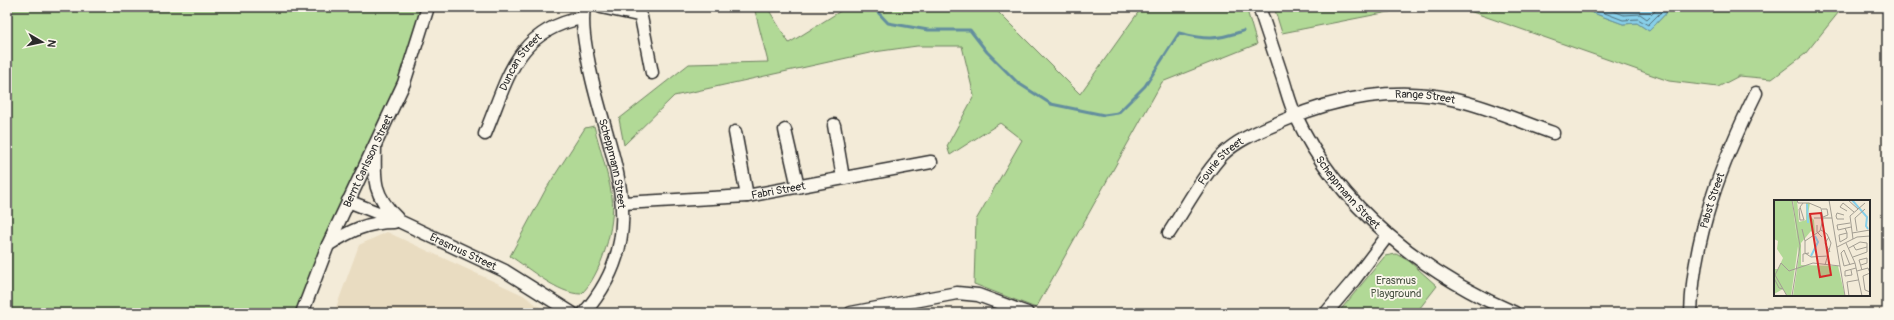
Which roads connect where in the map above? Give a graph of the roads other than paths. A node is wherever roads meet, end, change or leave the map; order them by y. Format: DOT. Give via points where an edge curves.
graph roads {
  1 [pos="428,7"];
  2 [pos="601,7"];
  3 [pos="1259,7"];
  4 [pos="583,13"];
  5 [pos="652,73"];
  6 [pos="1756,93"];
  7 [pos="1295,116"];
  8 [pos="834,125"];
  9 [pos="785,130"];
  10 [pos="735,132"];
  11 [pos="1553,133"];
  12 [pos="485,134"];
  13 [pos="375,144"];
  14 [pos="931,162"];
  15 [pos="843,178"];
  16 [pos="798,187"];
  17 [pos="747,196"];
  18 [pos="348,201"];
  19 [pos="623,203"];
  20 [pos="401,222"];
  21 [pos="1169,233"];
  22 [pos="1388,235"];
  23 [pos="328,245"];
  24 [pos="302,313"];
  25 [pos="572,313"];
  26 [pos="584,313"];
  27 [pos="851,313"];
  28 [pos="1027,313"];
  29 [pos="1326,313"];
  30 [pos="1515,313"];
  31 [pos="1691,313"];
  1 -- 13 [label="street, Bernt Carlsson Street" via="404,83"];
  2 -- 5 [label="street" via="641,17"];
  3 -- 7 [label="street, Scheppmann Street"];
  4 -- 12 [label="street, Duncan Street" via="542,33 518,56"];
  4 -- 19 [label="street, Scheppmann Street" via="586,52"];
  6 -- 31 [label="street, Pabst Street" via="1729,151 1699,239 1691,292"];
  7 -- 11 [label="street, Range Street" via="1365,97 1408,93 1457,100"];
  7 -- 21 [label="street, Fourie Street" via="1252,134 1222,155 1207,173"];
  7 -- 22 [label="street, Scheppmann Street" via="1334,179 1352,201"];
  8 -- 15 [label="street"];
  9 -- 16 [label="street"];
  10 -- 17 [label="street"];
  13 -- 18 [label="street, Bernt Carlsson Street"];
  13 -- 20 [label="street" via="376,184 386,207"];
  14 -- 15 [label="street, Fabri Street"];
  15 -- 16 [label="street, Fabri Street"];
  16 -- 17 [label="street, Fabri Street"];
  17 -- 19 [label="street, Fabri Street"];
  18 -- 20 [label="street, Erasmus Street"];
  18 -- 23 [label="street, Bernt Carlsson Street"];
  19 -- 26 [label="street, Scheppmann Street" via="623,223 616,259 605,285"];
  20 -- 23 [label="street" via="363,225"];
  20 -- 25 [label="street, Erasmus Street" via="505,271"];
  22 -- 29 [label="street"];
  22 -- 30 [label="street, Scheppmann Street" via="1463,287"];
  23 -- 24 [label="street, Bernt Carlsson Street"];
  27 -- 28 [label="street" via="957,293 978,295"];
}
